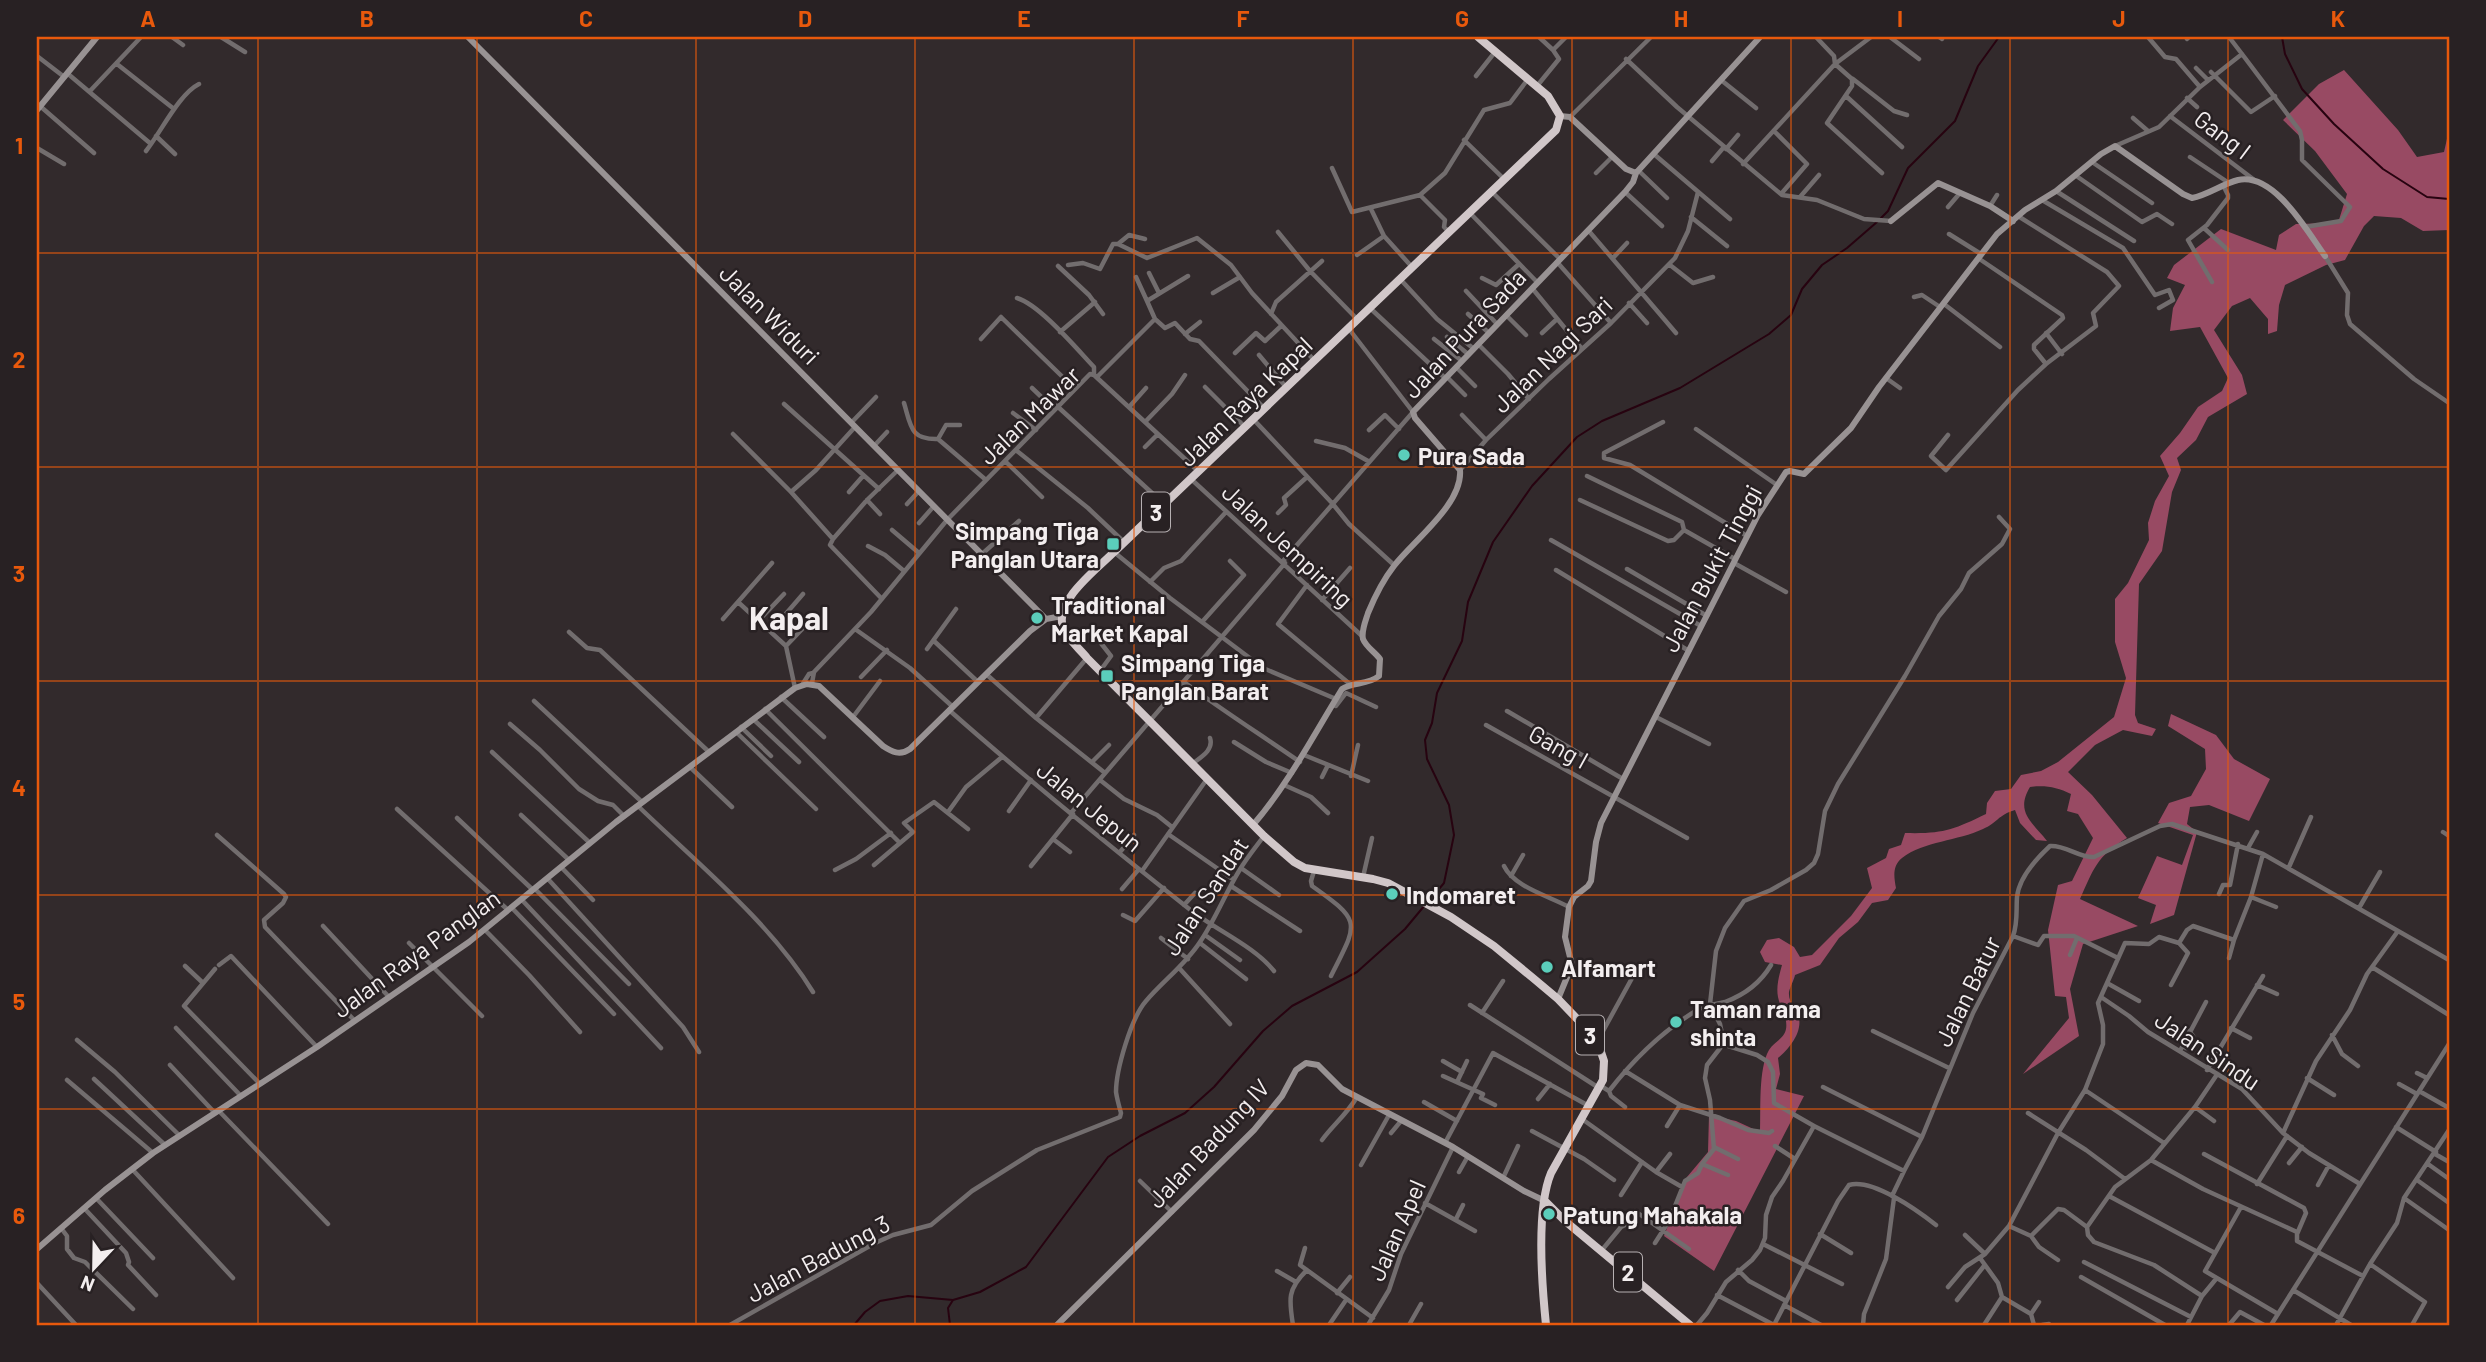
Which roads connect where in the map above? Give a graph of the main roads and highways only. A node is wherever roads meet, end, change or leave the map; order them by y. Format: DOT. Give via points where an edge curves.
graph roads {
  1 [pos="1478,37"];
  2 [pos="1545,1200"];
  3 [pos="1565,1222"];
  4 [pos="1543,1224"];
  5 [pos="1546,1325"];
  6 [pos="1690,1325"];
  1 -- 2 [label="highway, Jalan Raya Kapal / 3" via="1565,116 1552,136 1124,542 1070,596 1062,616 1064,629 1087,658 1294,862 1314,871 1388,883 1451,917 1558,999 1596,1042 1604,1067 1603,1088 1550,1175"];
  2 -- 3 [label="highway"];
  2 -- 4 [label="highway, 3"];
  3 -- 4 [label="highway" via="1553,1218"];
  3 -- 6 [label="highway, 2"];
  4 -- 5 [label="highway"];
}
